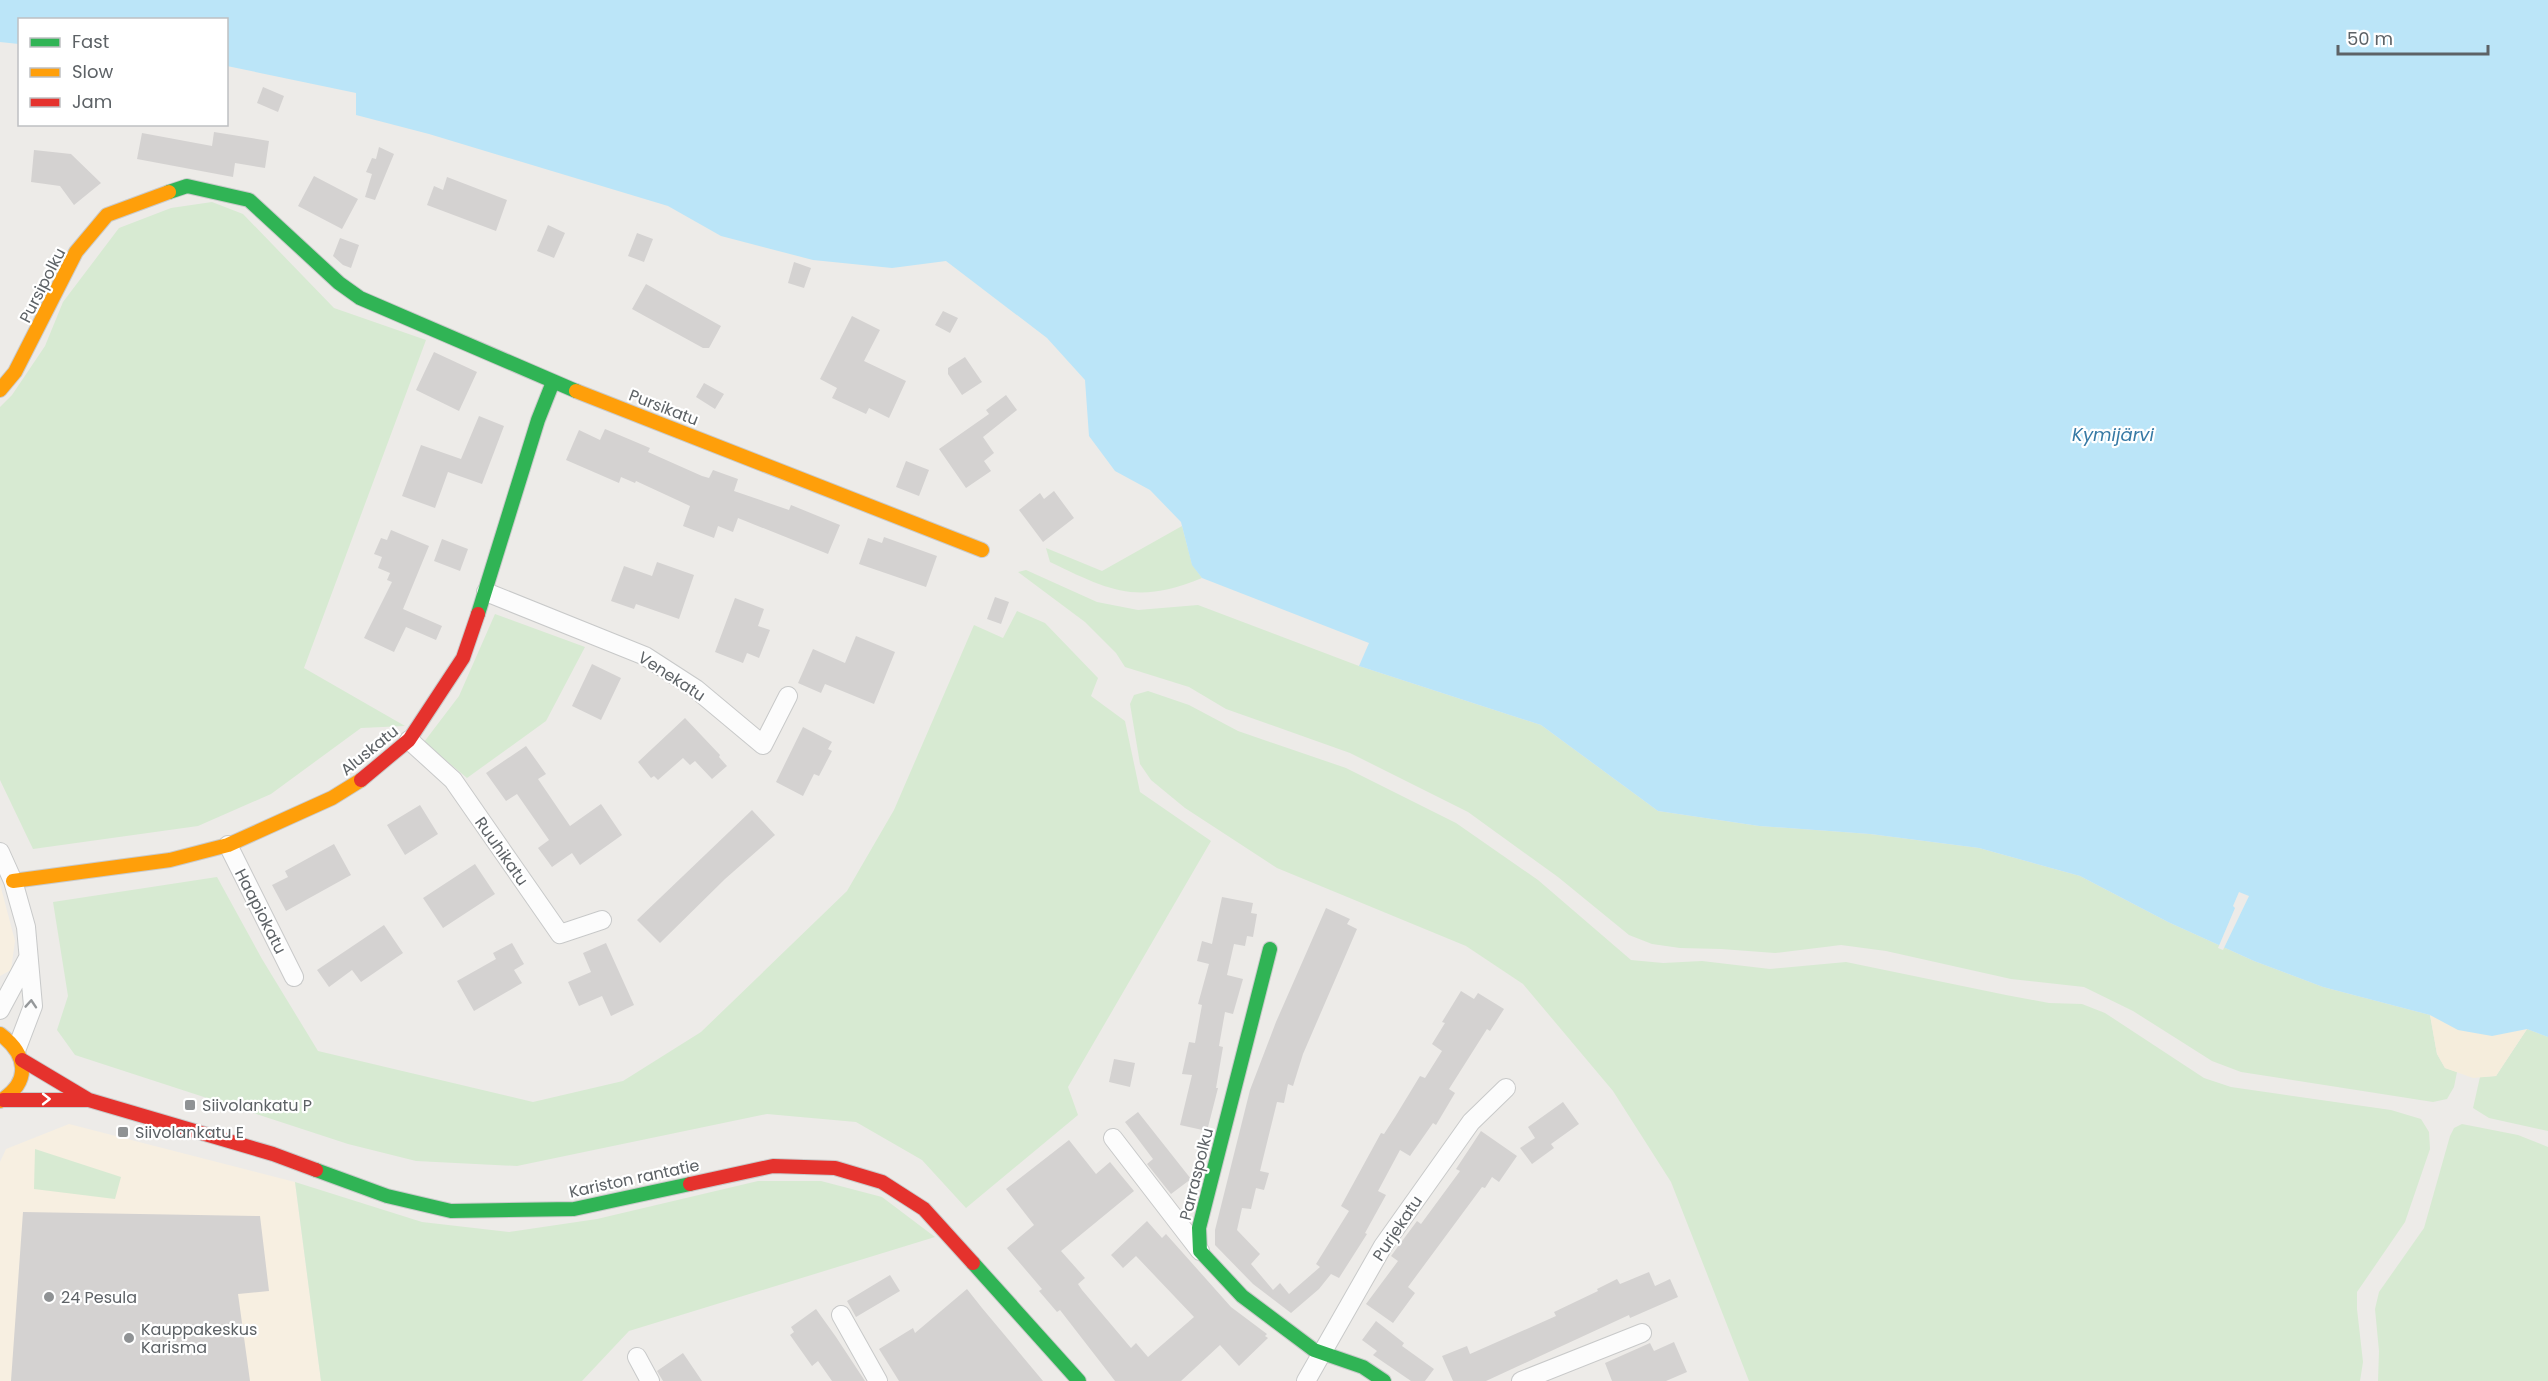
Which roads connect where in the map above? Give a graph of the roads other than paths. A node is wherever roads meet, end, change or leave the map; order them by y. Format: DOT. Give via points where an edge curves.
graph roads {
  1 [pos="339,283"];
  2 [pos="553,382"];
  3 [pos="0,390"];
  4 [pos="982,550"];
  5 [pos="486,592"];
  6 [pos="788,696"];
  7 [pos="409,740"];
  8 [pos="228,845"];
  9 [pos="0,852"];
  10 [pos="13,881"];
  11 [pos="602,920"];
  12 [pos="1270,949"];
  13 [pos="28,958"];
  14 [pos="294,977"];
  15 [pos="0,1010"];
  16 [pos="0,1034"];
  17 [pos="20,1054"];
  18 [pos="1506,1088"];
  19 [pos="89,1100"];
  20 [pos="1,1101"];
  21 [pos="1113,1138"];
  22 [pos="1200,1251"];
  23 [pos="841,1315"];
  24 [pos="1642,1334"];
  25 [pos="1323,1354"];
  26 [pos="637,1357"];
  27 [pos="650,1381"];
  28 [pos="878,1381"];
  29 [pos="1079,1381"];
  30 [pos="1306,1381"];
  31 [pos="1384,1381"];
  32 [pos="1521,1381"];
  1 -- 2 [label="street, Pursikatu" via="360,298"];
  1 -- 3 [label="street, Pursipolku" via="249,200 187,186 107,215 76,252 15,372"];
  2 -- 4 [label="street, Pursikatu"];
  2 -- 5 [label="street, Aluskatu"];
  5 -- 6 [label="street, Venekatu" via="645,656 696,689 763,745"];
  5 -- 7 [label="street, Aluskatu" via="463,658"];
  7 -- 8 [label="street, Aluskatu" via="372,772 332,798"];
  7 -- 11 [label="street, Ruuhikatu" via="453,780 560,934"];
  8 -- 10 [label="street, Aluskatu" via="170,860"];
  8 -- 14 [label="street, Haapiokatu"];
  9 -- 10 [label="street"];
  10 -- 13 [label="street" via="26,927"];
  12 -- 22 [label="street, Parraspolku" via="1199,1228"];
  13 -- 15 [label="street"];
  17 -- 13 [label="street, one-way" via="33,1006"];
  16 -- 17 [label="street, Kariston rantatie"];
  17 -- 19 [label="street, Kariston rantatie"];
  17 -- 20 [label="street" via="23,1072 19,1083"];
  18 -- 25 [label="street, Purjekatu" via="1471,1122 1383,1246"];
  20 -- 19 [label="street, Kariston rantatie, one-way"];
  19 -- 29 [label="street, Kariston rantatie" via="273,1154 387,1196 451,1211 574,1209 773,1166 835,1168 882,1182 924,1209"];
  21 -- 22 [label="street"];
  22 -- 25 [label="street" via="1242,1296"];
  23 -- 28 [label="street"];
  24 -- 32 [label="street"];
  25 -- 30 [label="street, Purjekatu"];
  25 -- 31 [label="street" via="1363,1367"];
  26 -- 27 [label="street"];
}
